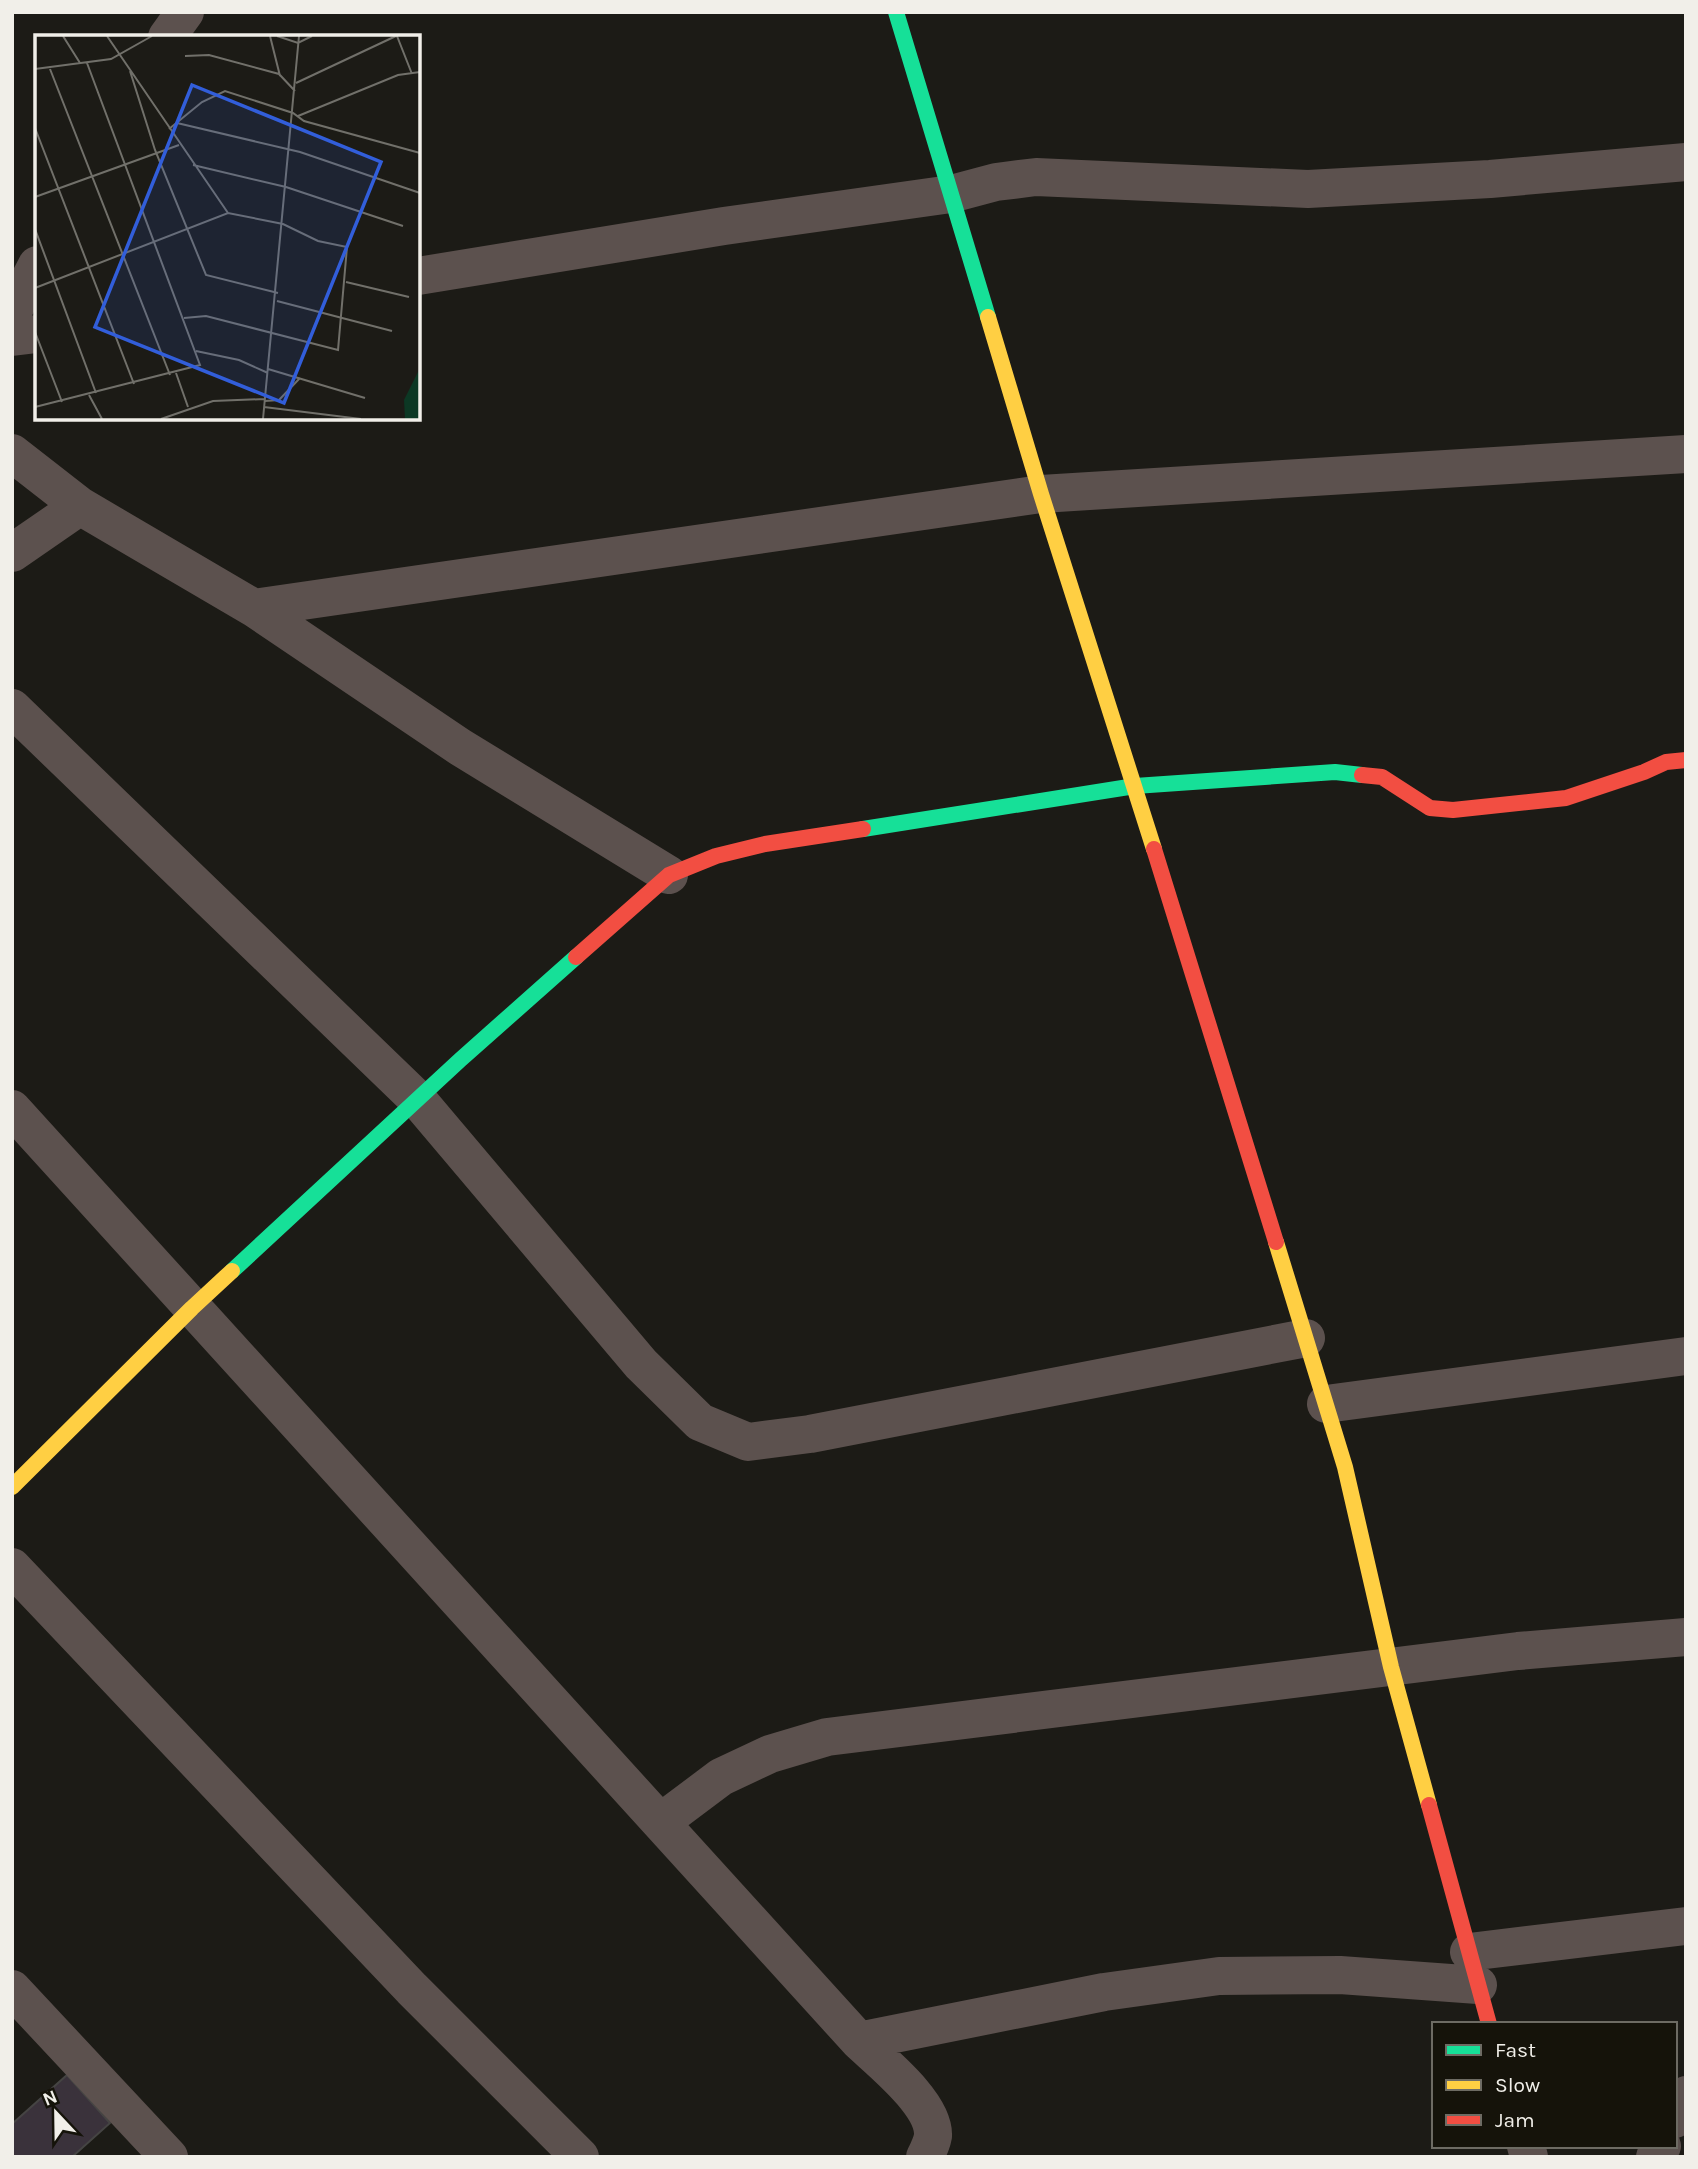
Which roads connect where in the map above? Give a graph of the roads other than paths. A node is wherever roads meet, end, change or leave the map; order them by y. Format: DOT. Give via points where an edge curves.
graph roads {
  1 [pos="186,12"];
  2 [pos="896,12"];
  3 [pos="169,35"];
  4 [pos="1686,162"];
  5 [pos="951,194"];
  6 [pos="35,269"];
  7 [pos="420,276"];
  8 [pos="12,313"];
  9 [pos="35,334"];
  10 [pos="12,337"];
  11 [pos="12,453"];
  12 [pos="1686,454"];
  13 [pos="1041,494"];
  14 [pos="80,506"];
  15 [pos="12,553"];
  16 [pos="254,608"];
  17 [pos="12,708"];
  18 [pos="1686,760"];
  19 [pos="1135,786"];
  20 [pos="669,875"];
  21 [pos="418,1100"];
  22 [pos="12,1109"];
  23 [pos="192,1308"];
  24 [pos="1306,1338"];
  25 [pos="1686,1356"];
  26 [pos="1326,1404"];
  27 [pos="12,1487"];
  28 [pos="12,1567"];
  29 [pos="1686,1637"];
  30 [pos="1391,1667"];
  31 [pos="661,1822"];
  32 [pos="1686,1926"];
  33 [pos="1474,1969"];
  34 [pos="12,1989"];
  35 [pos="1488,2022"];
  36 [pos="859,2041"];
  37 [pos="1686,2095"];
  38 [pos="1677,2115"];
  39 [pos="169,2157"];
  40 [pos="580,2157"];
  41 [pos="925,2157"];
  1 -- 3 [label="street"];
  2 -- 5 [label="street"];
  4 -- 5 [label="street" via="1308,189 1036,177"];
  5 -- 7 [label="street"];
  5 -- 13 [label="street"];
  6 -- 8 [label="street"];
  9 -- 10 [label="street"];
  11 -- 14 [label="street"];
  12 -- 13 [label="street"];
  13 -- 16 [label="street"];
  13 -- 19 [label="street"];
  14 -- 15 [label="street"];
  14 -- 16 [label="street"];
  16 -- 20 [label="street" via="460,747"];
  17 -- 21 [label="street"];
  18 -- 19 [label="street" via="1666,762 1566,798 1453,810 1430,808 1381,778 1335,772"];
  19 -- 20 [label="street" via="765,844 716,856"];
  19 -- 24 [label="street"];
  20 -- 21 [label="street"];
  21 -- 23 [label="street"];
  21 -- 24 [label="street" via="640,1364 700,1422 748,1442"];
  22 -- 23 [label="street"];
  23 -- 27 [label="street"];
  23 -- 31 [label="street"];
  24 -- 26 [label="street"];
  25 -- 26 [label="street"];
  26 -- 30 [label="street" via="1345,1466"];
  28 -- 40 [label="street" via="412,1989"];
  29 -- 30 [label="street"];
  30 -- 31 [label="street" via="827,1737 770,1754 721,1777"];
  30 -- 33 [label="street"];
  31 -- 36 [label="street"];
  32 -- 33 [label="street"];
  33 -- 35 [label="street"];
  33 -- 36 [label="street" via="1219,1976 1104,1992"];
  34 -- 39 [label="street"];
  36 -- 41 [label="street" via="911,2090 928,2115 933,2135"];
  37 -- 38 [label="street"];
}
